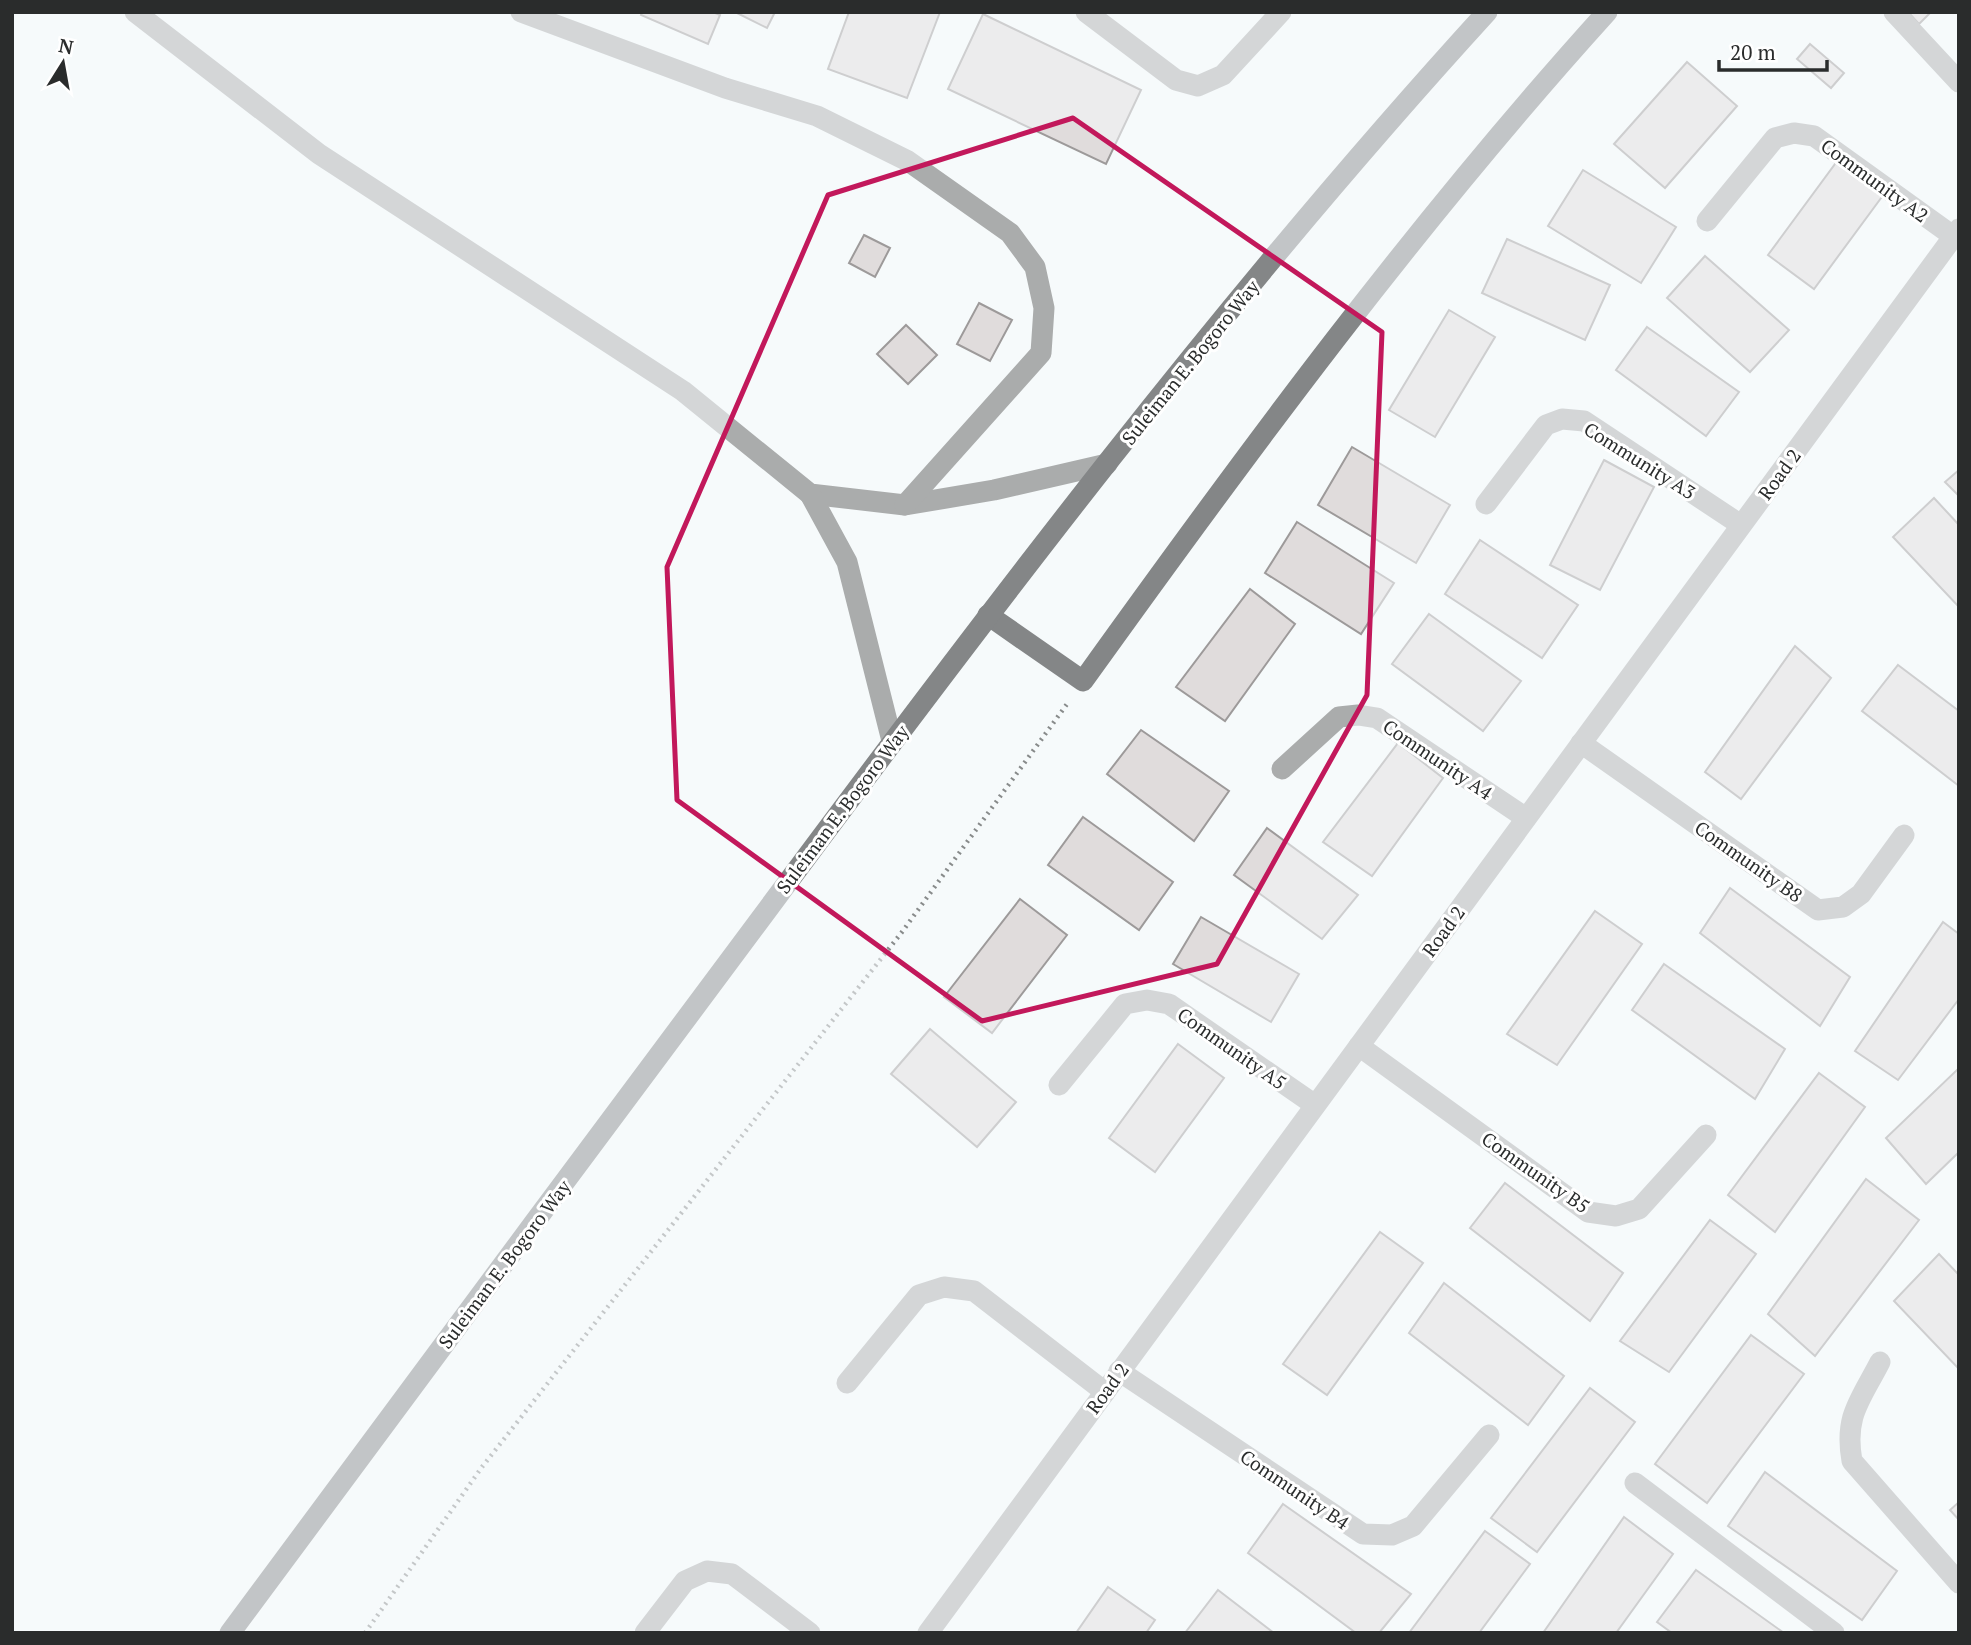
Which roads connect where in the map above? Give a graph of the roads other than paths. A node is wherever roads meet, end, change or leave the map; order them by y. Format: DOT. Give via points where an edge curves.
graph roads {
  1 [pos="135,12"];
  2 [pos="521,12"];
  3 [pos="1281,12"];
  4 [pos="1487,12"];
  5 [pos="1607,12"];
  6 [pos="1894,12"];
  7 [pos="1087,13"];
  8 [pos="1959,82"];
  9 [pos="1707,221"];
  10 [pos="1956,233"];
  11 [pos="1107,464"];
  12 [pos="810,494"];
  13 [pos="1486,504"];
  14 [pos="905,505"];
  15 [pos="1741,525"];
  16 [pos="988,615"];
  17 [pos="892,741"];
  18 [pos="1581,743"];
  19 [pos="1282,769"];
  20 [pos="1526,818"];
  21 [pos="1904,835"];
  22 [pos="1359,1046"];
  23 [pos="1059,1085"];
  24 [pos="1315,1105"];
  25 [pos="1706,1135"];
  26 [pos="1880,1362"];
  27 [pos="1119,1371"];
  28 [pos="847,1383"];
  29 [pos="1104,1392"];
  30 [pos="1489,1435"];
  31 [pos="1635,1483"];
  32 [pos="1959,1583"];
  33 [pos="230,1633"];
  34 [pos="645,1633"];
  35 [pos="810,1633"];
  36 [pos="928,1633"];
  37 [pos="1834,1633"];
  1 -- 12 [label="street" via="319,154 683,391"];
  2 -- 14 [label="street" via="725,88 817,116 908,161 1010,233 1035,267 1044,308 1041,353"];
  3 -- 7 [label="street" via="1223,75 1198,86 1176,80"];
  4 -- 11 [label="main road, Suleiman E. Bogoro Way" via="1406,101"];
  5 -- 16 [label="main road" via="1531,96 1379,282 1083,681"];
  6 -- 8 [label="street"];
  9 -- 10 [label="street, Community A2" via="1775,138 1794,133 1814,136"];
  10 -- 15 [label="street, Road 2"];
  11 -- 14 [label="street" via="994,491"];
  11 -- 16 [label="main road, Suleiman E. Bogoro Way"];
  12 -- 14 [label="street"];
  12 -- 17 [label="street" via="847,562"];
  13 -- 15 [label="street, Community A3" via="1546,425 1562,419 1584,421"];
  15 -- 18 [label="street, Road 2"];
  16 -- 17 [label="main road, Suleiman E. Bogoro Way"];
  17 -- 33 [label="main road, Suleiman E. Bogoro Way"];
  18 -- 20 [label="street, Road 2"];
  18 -- 21 [label="street, Community B8" via="1818,910 1843,907 1861,894"];
  19 -- 20 [label="street, Community A4" via="1339,717 1368,716"];
  20 -- 22 [label="street, Road 2"];
  22 -- 24 [label="street, Road 2"];
  22 -- 25 [label="street, Community B5" via="1588,1212 1616,1216 1639,1209"];
  23 -- 24 [label="street, Community A5" via="1125,1004 1147,1000 1169,1004"];
  24 -- 27 [label="street, Road 2"];
  26 -- 32 [label="street" via="1850,1419 1852,1461"];
  27 -- 29 [label="street, Road 2"];
  27 -- 30 [label="street, Community B4" via="1363,1534 1392,1535 1413,1526"];
  28 -- 29 [label="street" via="919,1295 944,1287 974,1291"];
  29 -- 36 [label="street, Road 2"];
  31 -- 37 [label="street"];
  34 -- 35 [label="street" via="685,1581 707,1571 732,1574"];
}
